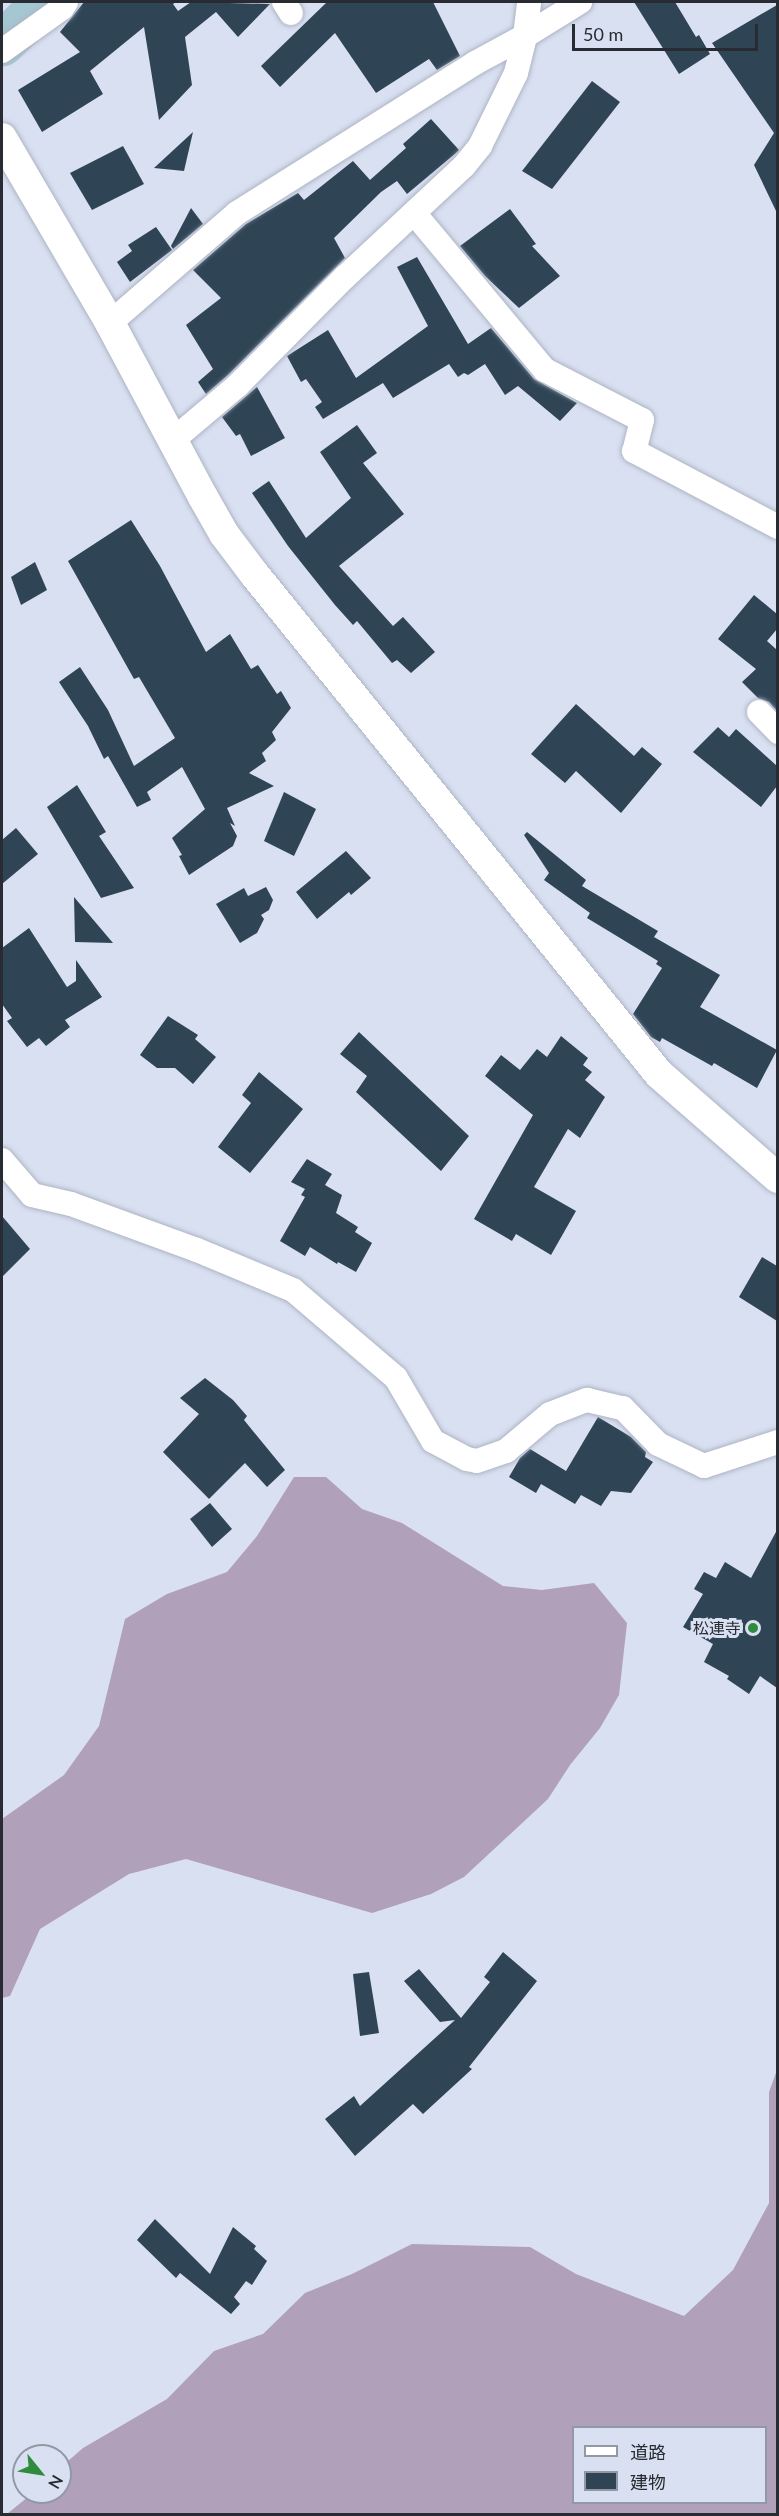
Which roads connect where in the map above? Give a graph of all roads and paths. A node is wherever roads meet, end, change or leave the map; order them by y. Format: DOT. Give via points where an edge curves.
graph roads {
  1 [pos="66,2"];
  2 [pos="529,2"];
  3 [pos="580,2"];
  4 [pos="525,36"];
  5 [pos="2,51"];
  6 [pos="2,138"];
  7 [pos="414,213"];
  8 [pos="110,323"];
  9 [pos="173,440"];
  10 [pos="777,527"];
  11 [pos="759,712"];
  12 [pos="777,732"];
  13 [pos="2,1160"];
  14 [pos="777,1178"];
  15 [pos="777,1442"];
  1 -- 5 [label="street"];
  2 -- 4 [label="street"];
  3 -- 4 [label="street"];
  4 -- 7 [label="street" via="516,73 480,146"];
  4 -- 8 [label="street" via="475,63 237,213"];
  6 -- 8 [label="street"];
  7 -- 9 [label="street" via="238,385"];
  7 -- 10 [label="street" via="545,370 642,420 634,451"];
  8 -- 9 [label="street"];
  9 -- 14 [label="street" via="224,534 255,575 610,1016 659,1074"];
  11 -- 12 [label="street"];
  13 -- 15 [label="street" via="32,1195 71,1204 198,1250 293,1290 396,1378 433,1442 467,1459 477,1461 506,1451 550,1414 587,1400 623,1408 658,1444 704,1466"];
}
